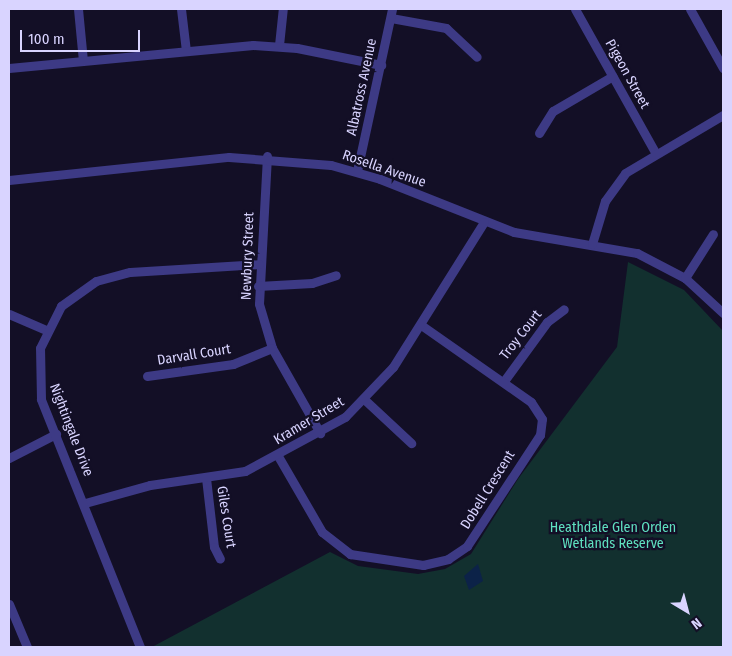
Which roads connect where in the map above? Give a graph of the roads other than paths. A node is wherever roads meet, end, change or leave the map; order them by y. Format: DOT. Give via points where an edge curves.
graph roads {
  1 [pos="78,9"];
  2 [pos="181,9"];
  3 [pos="283,9"];
  4 [pos="575,9"];
  5 [pos="690,9"];
  6 [pos="391,13"];
  7 [pos="279,46"];
  8 [pos="186,51"];
  9 [pos="477,57"];
  10 [pos="83,61"];
  11 [pos="381,65"];
  12 [pos="9,68"];
  13 [pos="723,68"];
  14 [pos="613,76"];
  15 [pos="723,114"];
  16 [pos="539,133"];
  17 [pos="655,152"];
  18 [pos="266,156"];
  19 [pos="358,172"];
  20 [pos="9,180"];
  21 [pos="484,222"];
  22 [pos="713,234"];
  23 [pos="595,245"];
  24 [pos="259,264"];
  25 [pos="336,275"];
  26 [pos="685,278"];
  27 [pos="258,286"];
  28 [pos="564,309"];
  29 [pos="723,313"];
  30 [pos="9,314"];
  31 [pos="421,325"];
  32 [pos="46,330"];
  33 [pos="272,348"];
  34 [pos="147,376"];
  35 [pos="504,382"];
  36 [pos="366,400"];
  37 [pos="320,433"];
  38 [pos="56,434"];
  39 [pos="411,443"];
  40 [pos="278,456"];
  41 [pos="9,458"];
  42 [pos="206,478"];
  43 [pos="87,507"];
  44 [pos="220,559"];
  45 [pos="9,604"];
  46 [pos="26,647"];
  47 [pos="140,647"];
  1 -- 10 [label="street"];
  2 -- 8 [label="street"];
  3 -- 7 [label="street"];
  4 -- 14 [label="street, Pigeon Street"];
  5 -- 13 [label="street"];
  6 -- 9 [label="street" via="446,28"];
  6 -- 11 [label="street, Albatross Avenue"];
  7 -- 8 [label="street"];
  7 -- 11 [label="street"];
  8 -- 10 [label="street"];
  10 -- 12 [label="street"];
  11 -- 19 [label="street, Albatross Avenue"];
  14 -- 16 [label="street" via="553,111"];
  14 -- 17 [label="street, Pigeon Street"];
  15 -- 17 [label="street"];
  17 -- 23 [label="street" via="619,180 600,215"];
  18 -- 19 [label="street, Rosella Avenue"];
  18 -- 20 [label="street, Rosella Avenue" via="207,158"];
  18 -- 24 [label="street, Newbury Street"];
  19 -- 21 [label="street, Rosella Avenue"];
  21 -- 23 [label="street, Rosella Avenue" via="528,236"];
  21 -- 31 [label="street, Kramer Street"];
  22 -- 26 [label="street"];
  23 -- 26 [label="street, Rosella Avenue" via="643,255"];
  24 -- 27 [label="street, Newbury Street"];
  24 -- 32 [label="street, Nightingale Drive" via="205,264 110,275 73,295"];
  25 -- 27 [label="street" via="312,283"];
  26 -- 29 [label="street, Rosella Avenue"];
  27 -- 33 [label="street, Newbury Street"];
  28 -- 35 [label="street, Troy Court" via="547,322"];
  30 -- 32 [label="street"];
  31 -- 35 [label="street, Dobell Crescent"];
  31 -- 36 [label="street, Kramer Street"];
  32 -- 38 [label="street, Nightingale Drive" via="37,363 38,380"];
  33 -- 34 [label="street, Darvall Court" via="233,364"];
  33 -- 37 [label="street, Newbury Street"];
  35 -- 40 [label="street, Dobell Crescent" via="538,410 540,435 472,541 440,562 418,565 368,560 336,546 318,526"];
  36 -- 37 [label="street, Kramer Street"];
  36 -- 39 [label="street"];
  37 -- 40 [label="street, Kramer Street"];
  38 -- 41 [label="street"];
  38 -- 43 [label="street, Nightingale Drive"];
  40 -- 42 [label="street, Kramer Street" via="245,471"];
  42 -- 43 [label="street, Kramer Street" via="150,485"];
  42 -- 44 [label="street, Giles Court" via="214,546"];
  43 -- 47 [label="street, Nightingale Drive"];
  45 -- 46 [label="street"];
}
